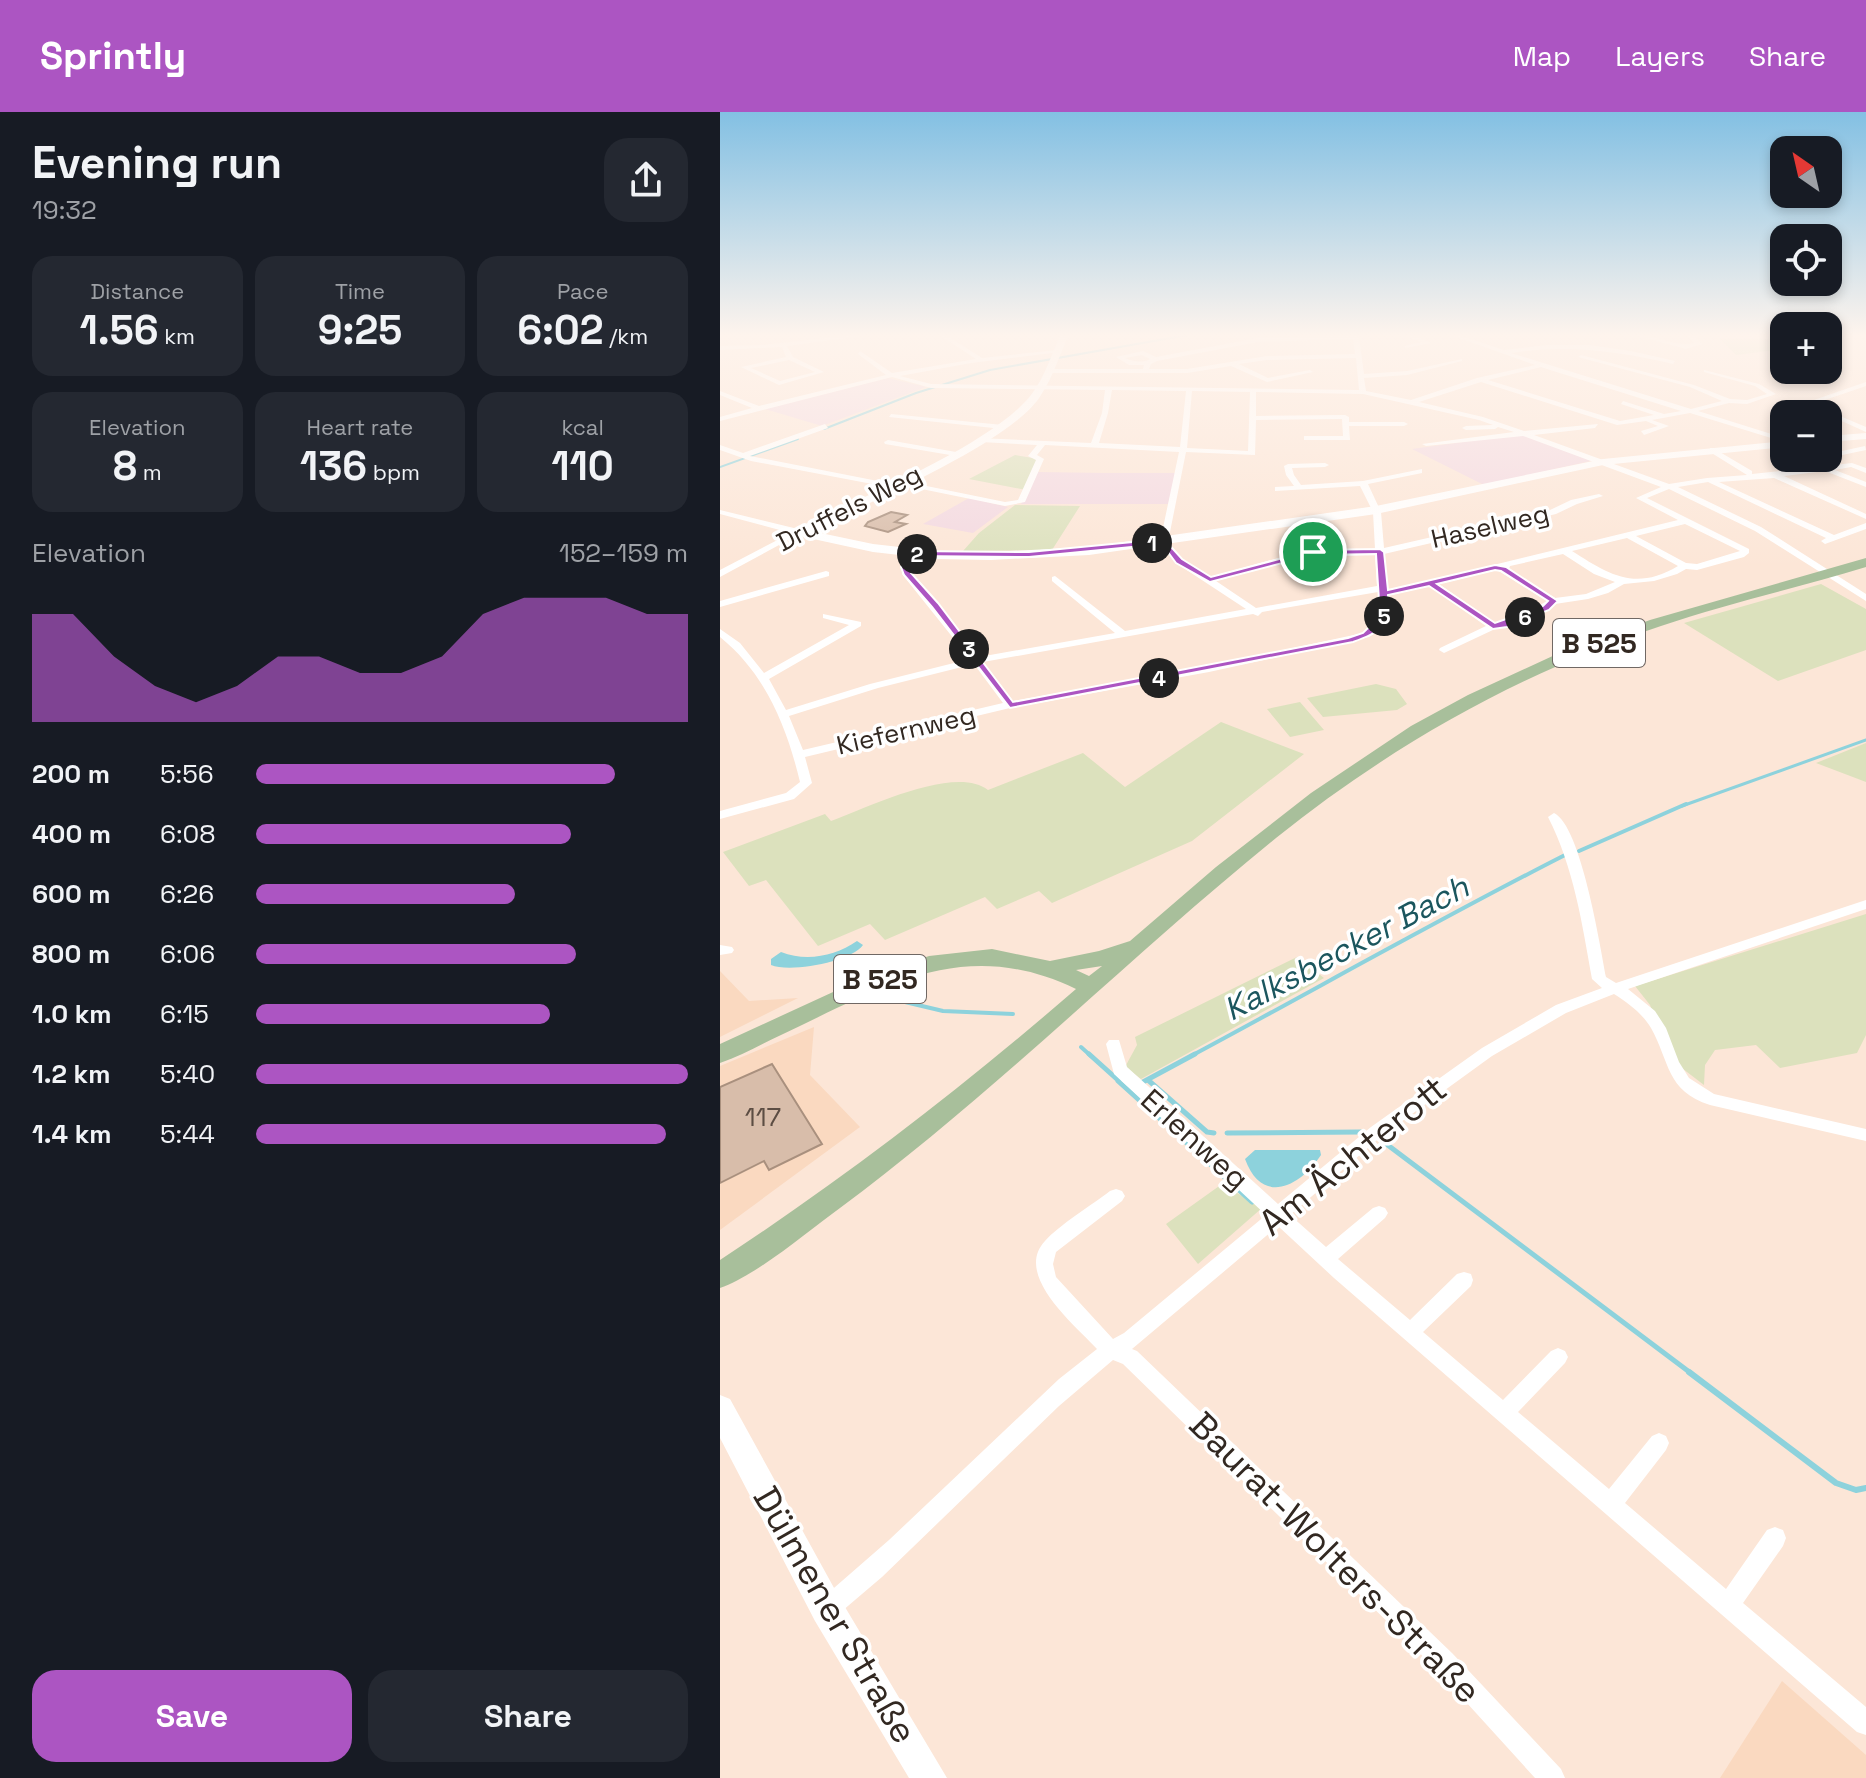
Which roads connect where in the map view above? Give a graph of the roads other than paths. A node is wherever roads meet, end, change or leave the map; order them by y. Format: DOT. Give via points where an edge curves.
graph roads {
  1 [pos="746,412"];
  2 [pos="1021,412"];
  3 [pos="1105,412"];
  4 [pos="1186,412"];
  5 [pos="1253,412"];
  6 [pos="1449,412"];
  7 [pos="1583,412"];
  8 [pos="1652,412"];
  9 [pos="1688,412"];
  10 [pos="1694,412"];
  11 [pos="1826,412"];
  12 [pos="1402,415"];
  13 [pos="891,416"];
  14 [pos="1666,416"];
  15 [pos="1253,418"];
  16 [pos="720,419"];
  17 [pos="1645,419"];
  18 [pos="1345,424"];
  19 [pos="1404,424"];
  20 [pos="825,426"];
  21 [pos="1595,426"];
  22 [pos="1003,427"];
  23 [pos="1508,427"];
  24 [pos="1579,427"];
  25 [pos="1466,428"];
  26 [pos="1866,430"];
  27 [pos="1522,432"];
  28 [pos="1644,433"];
  29 [pos="1407,434"];
  30 [pos="1605,436"];
  31 [pos="1866,436"];
  32 [pos="1770,437"];
  33 [pos="1307,438"];
  34 [pos="1842,438"];
  35 [pos="981,440"];
  36 [pos="888,442"];
  37 [pos="1043,443"];
  38 [pos="1426,444"];
  39 [pos="1770,444"];
  40 [pos="1094,446"];
  41 [pos="720,447"];
  42 [pos="1865,448"];
  43 [pos="1183,450"];
  44 [pos="1713,450"];
  45 [pos="1842,453"];
  46 [pos="956,454"];
  47 [pos="747,458"];
  48 [pos="1603,462"];
  49 [pos="1842,462"];
  50 [pos="1845,463"];
  51 [pos="1325,465"];
  52 [pos="1842,467"];
  53 [pos="1419,471"];
  54 [pos="1866,471"];
  55 [pos="1802,472"];
  56 [pos="1834,472"];
  57 [pos="1749,473"];
  58 [pos="1777,475"];
  59 [pos="1707,480"];
  60 [pos="1363,483"];
  61 [pos="896,484"];
  62 [pos="1866,485"];
  63 [pos="1298,486"];
  64 [pos="1670,486"];
  65 [pos="1278,489"];
  66 [pos="1599,496"];
  67 [pos="1376,510"];
  68 [pos="720,512"];
  69 [pos="1866,517"];
  70 [pos="1686,521"];
  71 [pos="1866,526"];
  72 [pos="799,532"];
  73 [pos="1630,536"];
  74 [pos="1834,538"];
  75 [pos="1164,542"];
  76 [pos="1821,542"];
  77 [pos="1565,551"];
  78 [pos="1380,552"];
  79 [pos="910,553"];
  80 [pos="1866,562"];
  81 [pos="1684,566"];
  82 [pos="1501,567"];
  83 [pos="720,574"];
  84 [pos="826,574"];
  85 [pos="1055,579"];
  86 [pos="1210,580"];
  87 [pos="1431,583"];
  88 [pos="1620,583"];
  89 [pos="1383,591"];
  90 [pos="1866,598"];
  91 [pos="1553,601"];
  92 [pos="720,604"];
  93 [pos="1258,613"];
  94 [pos="826,616"];
  95 [pos="1493,626"];
  96 [pos="720,632"];
  97 [pos="1122,633"];
  98 [pos="1444,650"];
  99 [pos="977,660"];
  100 [pos="764,677"];
  101 [pos="1010,705"];
  102 [pos="782,715"];
  103 [pos="797,755"];
  104 [pos="720,815"];
  105 [pos="1554,817"];
  106 [pos="1866,904"];
  107 [pos="1148,938"];
  108 [pos="1052,967"];
  109 [pos="1092,987"];
  110 [pos="1613,989"];
  111 [pos="1114,1044"];
  112 [pos="720,1054"];
  113 [pos="1866,1135"];
  114 [pos="1116,1196"];
  115 [pos="1379,1213"];
  116 [pos="1278,1214"];
  117 [pos="1326,1258"];
  118 [pos="722,1274"];
  119 [pos="1464,1280"];
  120 [pos="1411,1331"];
  121 [pos="1110,1350"];
  122 [pos="1558,1357"];
  123 [pos="720,1409"];
  124 [pos="1506,1411"];
  125 [pos="1659,1443"];
  126 [pos="1612,1503"];
  127 [pos="1775,1538"];
  128 [pos="1729,1604"];
  129 [pos="827,1609"];
  130 [pos="1866,1723"];
  131 [pos="929,1778"];
  132 [pos="1552,1778"];
  1 -- 16 [label="street"];
  2 -- 22 [label="street, Druffels Weg"];
  3 -- 40 [label="street"];
  4 -- 43 [label="street"];
  5 -- 15 [label="street"];
  6 -- 23 [label="street"];
  7 -- 17 [label="street" via="1620,423"];
  8 -- 14 [label="street"];
  9 -- 14 [label="street"];
  10 -- 32 [label="street"];
  11 -- 26 [label="street"];
  12 -- 19 [label="street"];
  13 -- 22 [label="street"];
  14 -- 17 [label="street"];
  15 -- 18 [label="street" via="1345,417"];
  15 -- 43 [label="street" via="1252,453"];
  17 -- 28 [label="street" via="1665,426"];
  18 -- 19 [label="street"];
  18 -- 33 [label="street" via="1347,438"];
  19 -- 29 [label="street"];
  20 -- 47 [label="street"];
  21 -- 24 [label="street"];
  22 -- 35 [label="street, Druffels Weg"];
  23 -- 25 [label="street"];
  23 -- 27 [label="street"];
  24 -- 27 [label="street"];
  24 -- 30 [label="street"];
  27 -- 38 [label="street"];
  27 -- 48 [label="street"];
  31 -- 34 [label="street"];
  35 -- 37 [label="street"];
  35 -- 46 [label="street, Druffels Weg"];
  36 -- 46 [label="street"];
  37 -- 40 [label="street"];
  37 -- 61 [label="street" via="1032,456 1040,459 1021,502 1005,504"];
  39 -- 44 [label="street"];
  40 -- 43 [label="street"];
  41 -- 47 [label="street"];
  42 -- 45 [label="street"];
  43 -- 75 [label="street"];
  44 -- 48 [label="street"];
  44 -- 57 [label="street"];
  46 -- 61 [label="street, Druffels Weg"];
  47 -- 61 [label="street"];
  48 -- 64 [label="street"];
  48 -- 67 [label="street"];
  49 -- 50 [label="street"];
  51 -- 63 [label="street" via="1288,466"];
  52 -- 54 [label="street"];
  53 -- 60 [label="street" via="1402,469"];
  55 -- 58 [label="street"];
  56 -- 62 [label="street"];
  58 -- 59 [label="street"];
  58 -- 69 [label="street"];
  59 -- 64 [label="street"];
  59 -- 74 [label="street"];
  60 -- 63 [label="street"];
  60 -- 67 [label="street"];
  61 -- 72 [label="street, Druffels Weg"];
  63 -- 65 [label="street"];
  64 -- 70 [label="street" via="1640,498"];
  64 -- 90 [label="street" via="1732,514"];
  66 -- 78 [label="street, Haselweg" via="1553,512"];
  67 -- 75 [label="street"];
  67 -- 78 [label="street"];
  68 -- 72 [label="street"];
  70 -- 73 [label="street"];
  70 -- 81 [label="street" via="1746,551 1718,562"];
  71 -- 74 [label="street"];
  72 -- 79 [label="street"];
  72 -- 83 [label="street, Druffels Weg"];
  73 -- 77 [label="street"];
  73 -- 81 [label="street"];
  74 -- 76 [label="street"];
  75 -- 79 [label="street" via="1029,555"];
  75 -- 86 [label="street" via="1179,561"];
  77 -- 82 [label="street"];
  77 -- 88 [label="street"];
  78 -- 86 [label="street, Haselweg" via="1304,554"];
  78 -- 89 [label="street"];
  79 -- 99 [label="street" via="907,574"];
  80 -- 107 [label="main road, B 525" via="1615,637 1466,703 1316,797"];
  81 -- 88 [label="street" via="1677,572"];
  82 -- 87 [label="street"];
  82 -- 91 [label="street"];
  84 -- 92 [label="street"];
  85 -- 97 [label="street"];
  86 -- 93 [label="street"];
  87 -- 89 [label="street"];
  87 -- 95 [label="street"];
  88 -- 91 [label="street" via="1611,590"];
  89 -- 93 [label="street"];
  89 -- 101 [label="street, Kiefernweg" via="1384,616 1376,629 1350,640"];
  91 -- 95 [label="street"];
  93 -- 97 [label="street"];
  94 -- 100 [label="street" via="858,624"];
  95 -- 98 [label="street"];
  96 -- 100 [label="street"];
  97 -- 99 [label="street"];
  99 -- 101 [label="street"];
  99 -- 102 [label="street"];
  100 -- 102 [label="street"];
  101 -- 103 [label="street, Kiefernweg"];
  102 -- 103 [label="street"];
  103 -- 104 [label="street" via="806,783 796,793"];
  105 -- 110 [label="street" via="1578,865 1599,979"];
  106 -- 110 [label="street, Am Ächterott"];
  107 -- 108 [label="main road" via="1103,958"];
  107 -- 109 [label="main road, B 525"];
  108 -- 109 [label="main road, B 525"];
  108 -- 112 [label="main road, B 525" via="993,955 922,964"];
  109 -- 118 [label="main road, B 525" via="913,1139"];
  110 -- 113 [label="street" via="1651,1017 1680,1080 1694,1092"];
  110 -- 116 [label="street, Am Ächterott" via="1561,1009 1487,1052 1377,1131"];
  111 -- 116 [label="street, Erlenweg" via="1120,1070"];
  114 -- 121 [label="street" via="1050,1247 1043,1259 1049,1282"];
  115 -- 117 [label="street"];
  116 -- 117 [label="street, Erlenweg"];
  116 -- 121 [label="street, Am Ächterott" via="1131,1339"];
  117 -- 120 [label="street, Erlenweg"];
  119 -- 120 [label="street"];
  120 -- 124 [label="street, Erlenweg"];
  121 -- 129 [label="street, Am Ächterott"];
  121 -- 132 [label="street, Baurat-Wolters-Straße" via="1130,1357 1152,1378 1444,1661"];
  122 -- 124 [label="street"];
  123 -- 129 [label="street, Dülmener Straße"];
  124 -- 126 [label="street, Erlenweg"];
  125 -- 126 [label="street"];
  126 -- 128 [label="street, Erlenweg"];
  127 -- 128 [label="street"];
  128 -- 130 [label="street, Erlenweg"];
  129 -- 131 [label="street, Dülmener Straße"];
}
